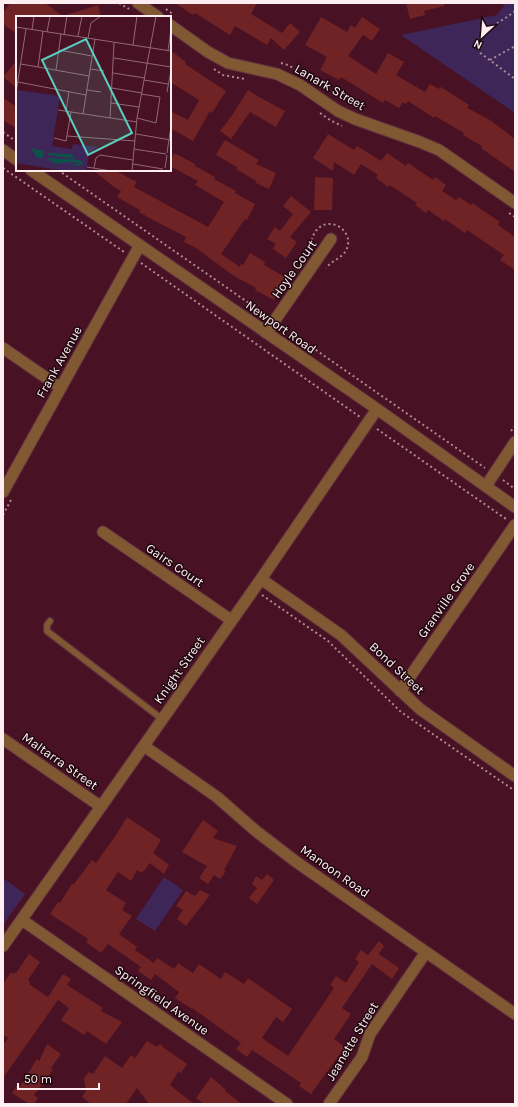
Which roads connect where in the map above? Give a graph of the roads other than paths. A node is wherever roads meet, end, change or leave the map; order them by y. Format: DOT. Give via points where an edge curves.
graph roads {
  1 [pos="138,3"];
  2 [pos="157,16"];
  3 [pos="171,27"];
  4 [pos="3,150"];
  5 [pos="16,159"];
  6 [pos="32,171"];
  7 [pos="515,203"];
  8 [pos="331,239"];
  9 [pos="140,246"];
  10 [pos="266,333"];
  11 [pos="3,348"];
  12 [pos="61,388"];
  13 [pos="377,410"];
  14 [pos="515,442"];
  15 [pos="486,486"];
  16 [pos="3,492"];
  17 [pos="515,507"];
  18 [pos="515,525"];
  19 [pos="103,532"];
  20 [pos="261,579"];
  21 [pos="231,620"];
  22 [pos="50,621"];
  23 [pos="400,691"];
  24 [pos="162,719"];
  25 [pos="3,739"];
  26 [pos="144,746"];
  27 [pos="515,776"];
  28 [pos="100,806"];
  29 [pos="22,920"];
  30 [pos="3,946"];
  31 [pos="426,952"];
  32 [pos="515,1014"];
  33 [pos="287,1104"];
  34 [pos="329,1104"];
  1 -- 2 [label="street"];
  3 -- 7 [label="street, Lanark Street" via="228,64 277,74 355,119 439,150"];
  4 -- 5 [label="street"];
  6 -- 9 [label="street, Newport Road"];
  8 -- 10 [label="street, Hoyle Court"];
  9 -- 10 [label="street, Newport Road"];
  9 -- 12 [label="street, Frank Avenue"];
  10 -- 13 [label="street, Newport Road"];
  11 -- 12 [label="street"];
  12 -- 16 [label="street, Frank Avenue"];
  13 -- 15 [label="street, Newport Road"];
  13 -- 20 [label="street, Knight Street"];
  14 -- 15 [label="street"];
  15 -- 17 [label="street, Newport Road"];
  18 -- 23 [label="street, Granville Grove"];
  19 -- 21 [label="street, Gairs Court"];
  20 -- 21 [label="street, Knight Street"];
  20 -- 23 [label="street, Bond Street" via="341,635"];
  21 -- 24 [label="street, Knight Street"];
  22 -- 24 [label="lane" via="47,624 47,631"];
  23 -- 27 [label="street, Bond Street" via="420,709"];
  24 -- 26 [label="street, Knight Street"];
  25 -- 28 [label="street, Maltarra Street"];
  26 -- 28 [label="street, Knight Street"];
  26 -- 31 [label="street, Manoon Road" via="217,797 295,861"];
  28 -- 29 [label="street, Knight Street"];
  29 -- 30 [label="street, Knight Street"];
  29 -- 33 [label="street, Springfield Avenue"];
  31 -- 32 [label="street, Manoon Road"];
  31 -- 34 [label="street, Jeanette Street" via="370,1034 362,1057"];
}
